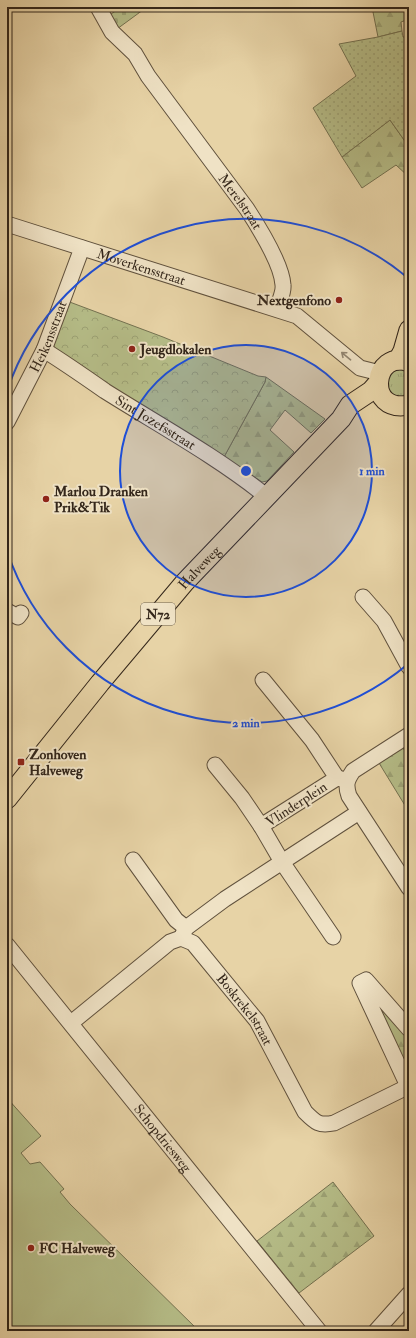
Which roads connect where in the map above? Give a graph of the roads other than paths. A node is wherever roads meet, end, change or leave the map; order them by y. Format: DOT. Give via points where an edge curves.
graph roads {
  1 [pos="98,7"];
  2 [pos="7,224"];
  3 [pos="82,248"];
  4 [pos="277,309"];
  5 [pos="409,330"];
  6 [pos="44,350"];
  7 [pos="403,361"];
  8 [pos="379,378"];
  9 [pos="388,403"];
  10 [pos="409,405"];
  11 [pos="341,419"];
  12 [pos="7,422"];
  13 [pos="266,496"];
  14 [pos="363,597"];
  15 [pos="409,667"];
  16 [pos="263,680"];
  17 [pos="409,735"];
  18 [pos="215,765"];
  19 [pos="342,779"];
  20 [pos="7,799"];
  21 [pos="359,812"];
  22 [pos="261,826"];
  23 [pos="133,860"];
  24 [pos="282,862"];
  25 [pos="409,888"];
  26 [pos="184,933"];
  27 [pos="333,937"];
  28 [pos="7,945"];
  29 [pos="71,1023"];
  30 [pos="409,1029"];
  31 [pos="409,1086"];
  32 [pos="409,1294"];
  33 [pos="319,1331"];
  34 [pos="376,1331"];
  1 -- 4 [label="street, Merelstraat" via="112,32 135,54 148,76 259,228 283,280"];
  2 -- 3 [label="street, Moverkensstraat"];
  3 -- 4 [label="street, Moverkensstraat"];
  3 -- 6 [label="street, Heikensstraat"];
  8 -- 4 [label="street, one-way" via="360,368 297,316"];
  5 -- 7 [label="main road, N72"];
  6 -- 12 [label="street, Heikensstraat"];
  6 -- 13 [label="street, Sint Jozefsstraat" via="203,451"];
  7 -- 8 [label="main road, Halveweg / N72" via="386,366"];
  8 -- 9 [label="main road" via="379,392"];
  8 -- 11 [label="main road, Halveweg / N72" via="370,391 350,406"];
  9 -- 10 [label="main road, Halveweg / N72" via="394,406"];
  9 -- 11 [label="main road, Halveweg / N72" via="369,406"];
  11 -- 13 [label="main road, Halveweg / N72"];
  13 -- 20 [label="main road, Halveweg / N72" via="185,582"];
  14 -- 15 [label="street" via="384,621"];
  16 -- 19 [label="street"];
  17 -- 19 [label="street"];
  18 -- 22 [label="street"];
  19 -- 21 [label="street"];
  19 -- 22 [label="street, Vlinderplein"];
  21 -- 24 [label="street"];
  21 -- 25 [label="street"];
  22 -- 24 [label="street, Vlinderplein"];
  23 -- 26 [label="street"];
  24 -- 26 [label="street" via="225,899"];
  24 -- 27 [label="street, Vlinderplein"];
  26 -- 29 [label="street"];
  26 -- 31 [label="street, Boskrekelstraat" via="257,1021 305,1112 314,1122 323,1125 334,1124"];
  28 -- 29 [label="street, Schopdriesweg"];
  29 -- 33 [label="street, Schopdriesweg"];
  30 -- 31 [label="street" via="366,980 360,983"];
  32 -- 34 [label="street"];
}
